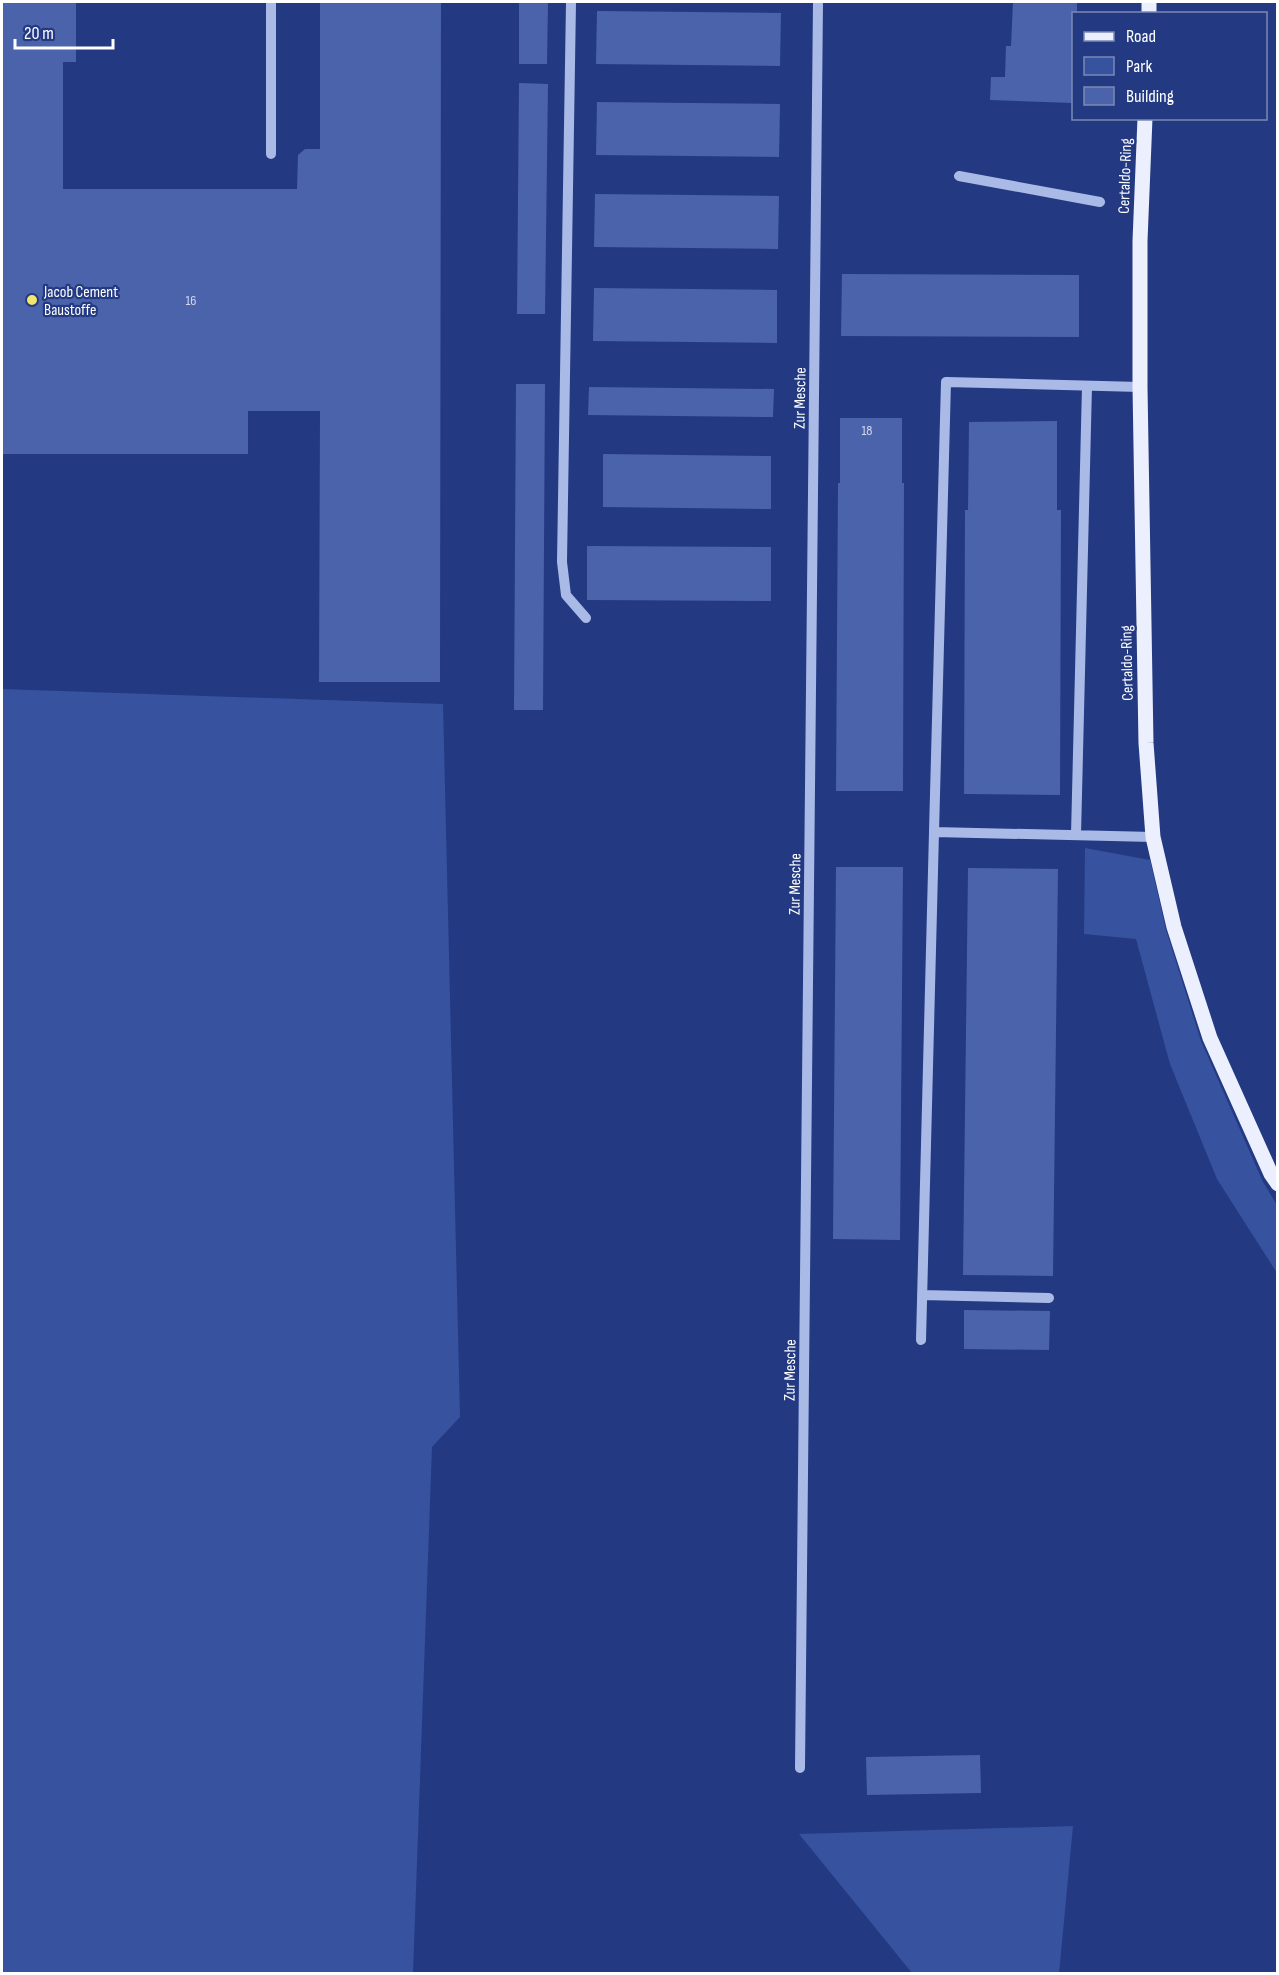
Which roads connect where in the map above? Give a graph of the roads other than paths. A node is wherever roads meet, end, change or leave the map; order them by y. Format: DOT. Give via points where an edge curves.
graph roads {
  1 [pos="272,2"];
  2 [pos="572,2"];
  3 [pos="818,2"];
  4 [pos="1145,120"];
  5 [pos="271,154"];
  6 [pos="959,176"];
  7 [pos="1100,202"];
  8 [pos="1088,386"];
  9 [pos="1140,387"];
  10 [pos="586,618"];
  11 [pos="934,832"];
  12 [pos="1076,835"];
  13 [pos="1153,837"];
  14 [pos="1278,1184"];
  15 [pos="922,1295"];
  16 [pos="1048,1298"];
  17 [pos="921,1340"];
  18 [pos="800,1768"];
  1 -- 5 [label="lane"];
  2 -- 10 [label="lane" via="562,562 566,595"];
  3 -- 18 [label="lane, Zur Mesche"];
  4 -- 9 [label="main road, Certaldo-Ring"];
  6 -- 7 [label="lane"];
  8 -- 9 [label="lane"];
  8 -- 11 [label="lane" via="946,382"];
  8 -- 12 [label="lane"];
  9 -- 13 [label="main road, Certaldo-Ring" via="1146,743"];
  11 -- 12 [label="lane"];
  11 -- 15 [label="lane"];
  12 -- 13 [label="lane"];
  13 -- 14 [label="main road, Certaldo-Ring" via="1174,927 1210,1038"];
  15 -- 16 [label="lane"];
  15 -- 17 [label="lane"];
}
